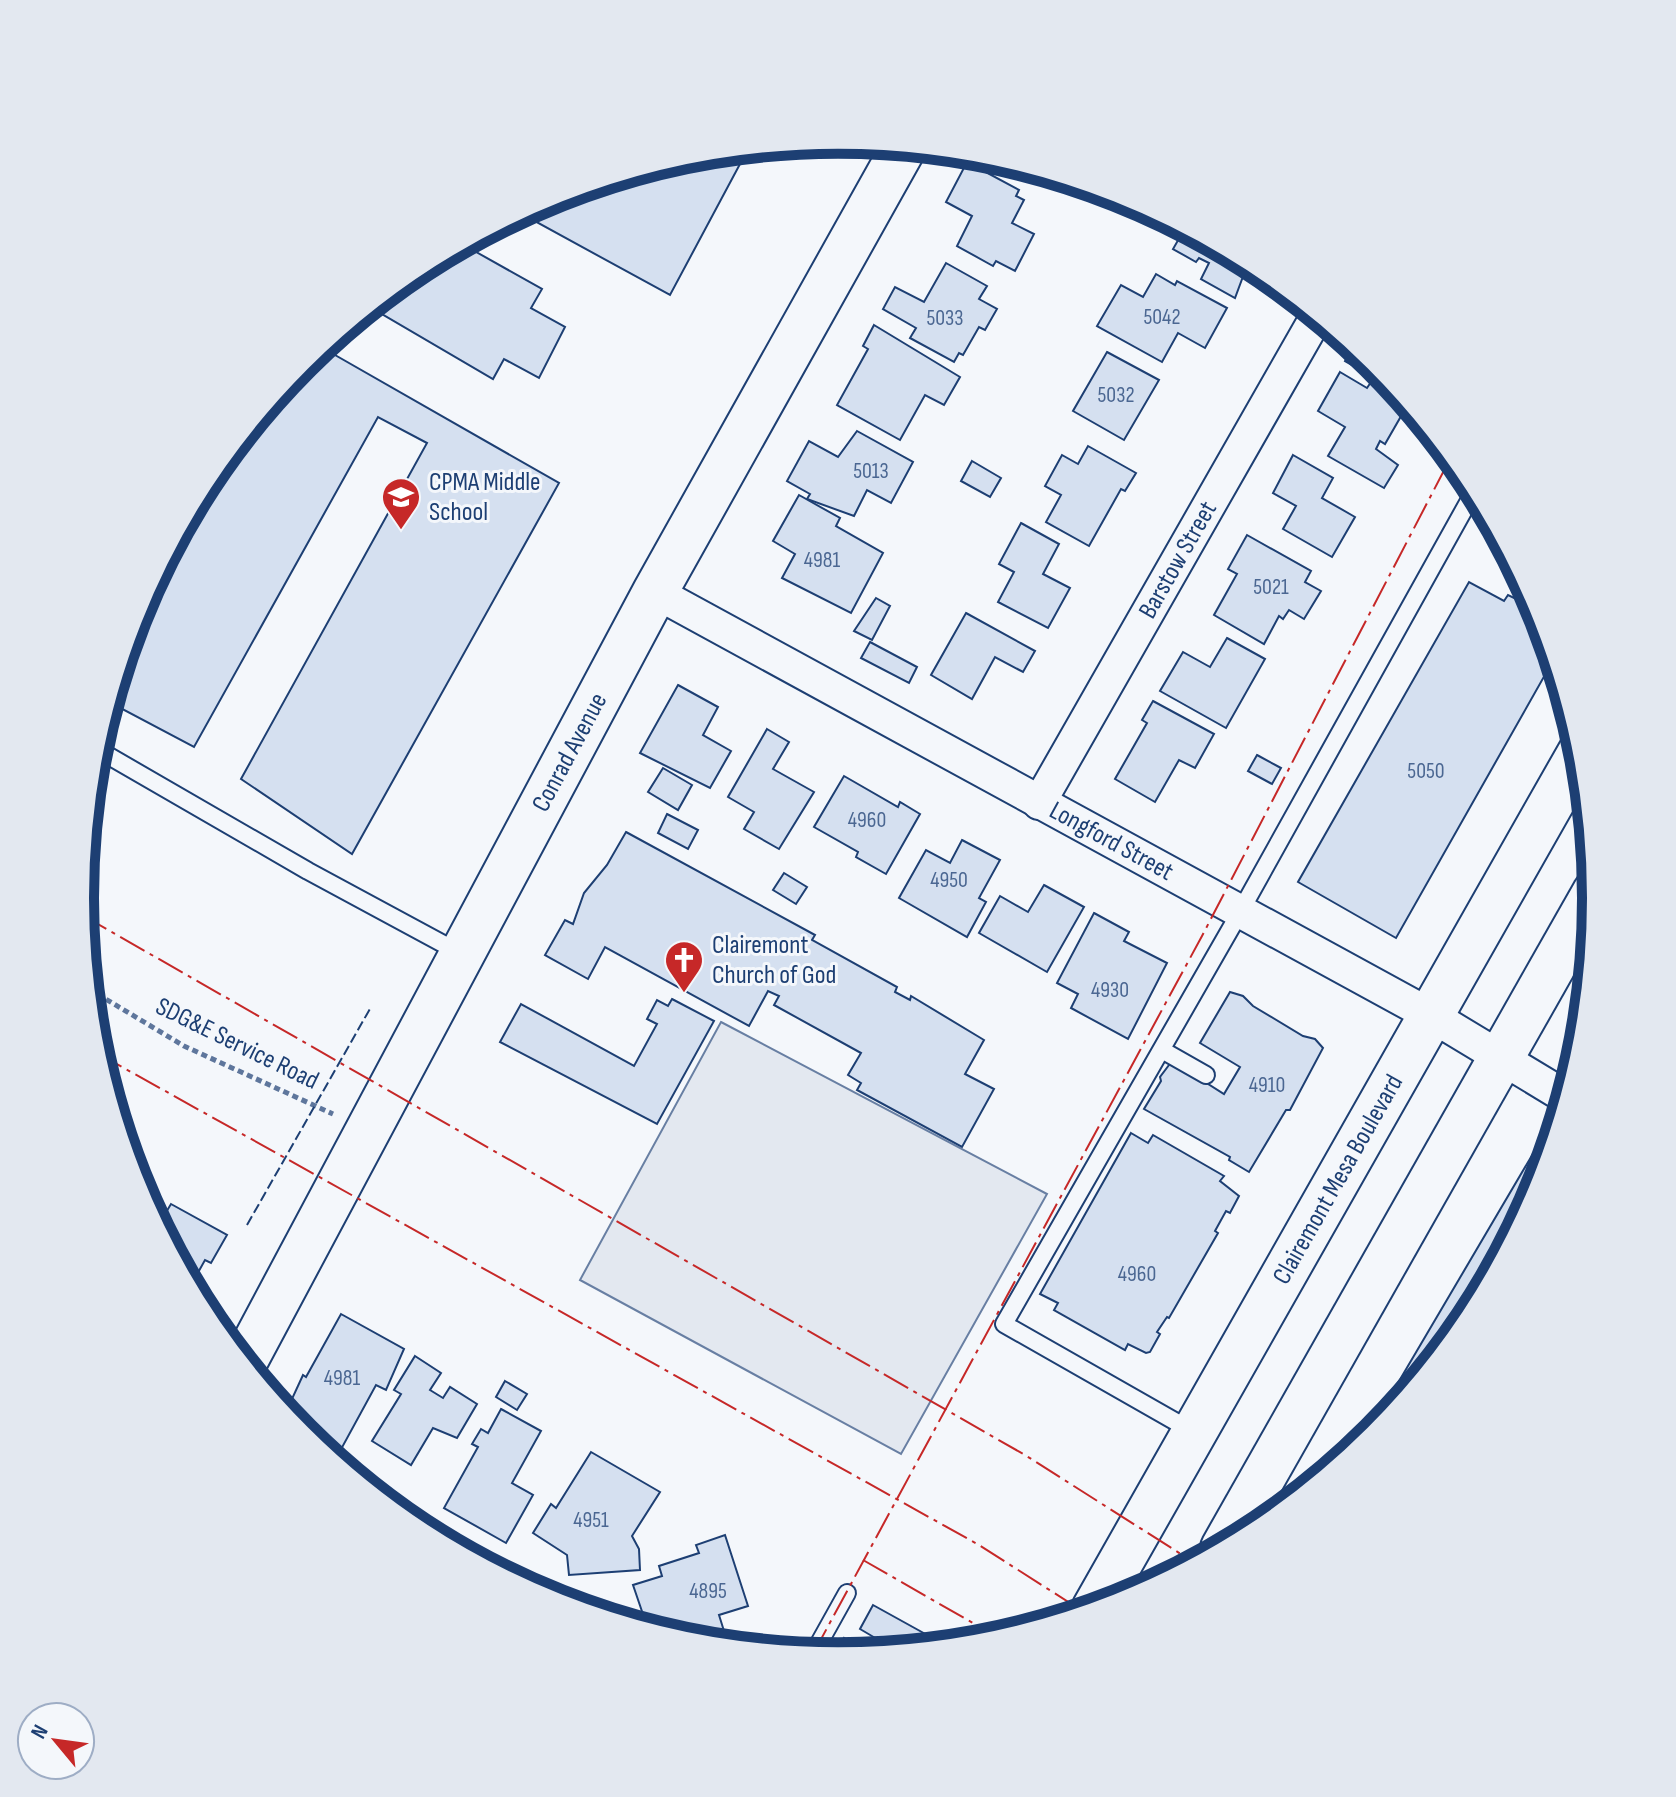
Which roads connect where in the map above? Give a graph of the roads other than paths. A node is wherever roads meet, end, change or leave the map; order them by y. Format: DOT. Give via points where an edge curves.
graph roads {
  1 [pos="898,157"];
  2 [pos="1312,325"];
  3 [pos="1468,503"];
  4 [pos="655,592"];
  5 [pos="108,755"];
  6 [pos="1571,769"];
  7 [pos="1039,803"];
  8 [pos="1239,914"];
  9 [pos="1581,916"];
  10 [pos="461,954"];
  11 [pos="1432,1016"];
  12 [pos="1162,1050"];
  13 [pos="1501,1058"];
  14 [pos="1206,1075"];
  15 [pos="1557,1092"];
  16 [pos="250,1353"];
  17 [pos="1195,1432"];
  18 [pos="1235,1527"];
  19 [pos="847,1593"];
  20 [pos="1103,1593"];
  21 [pos="820,1642"];
  1 -- 4 [label="main road, Conrad Avenue"];
  2 -- 7 [label="street, Barstow Street"];
  3 -- 8 [label="lane"];
  4 -- 7 [label="street, Longford Street"];
  4 -- 10 [label="main road, Conrad Avenue"];
  5 -- 10 [label="lane"];
  6 -- 11 [label="main road, Clairemont Mesa Boulevard"];
  7 -- 8 [label="street, Longford Street"];
  8 -- 11 [label="street, Longford Street"];
  8 -- 12 [label="lane"];
  9 -- 13 [label="main road"];
  10 -- 16 [label="main road, Conrad Avenue"];
  11 -- 13 [label="street, Longford Street"];
  11 -- 17 [label="main road, Clairemont Mesa Boulevard"];
  12 -- 14 [label="lane"];
  12 -- 17 [label="lane" via="1004,1324"];
  13 -- 15 [label="street, Longford Street"];
  13 -- 18 [label="main road"];
  17 -- 20 [label="main road, Clairemont Mesa Boulevard"];
  19 -- 21 [label="lane"];
}
